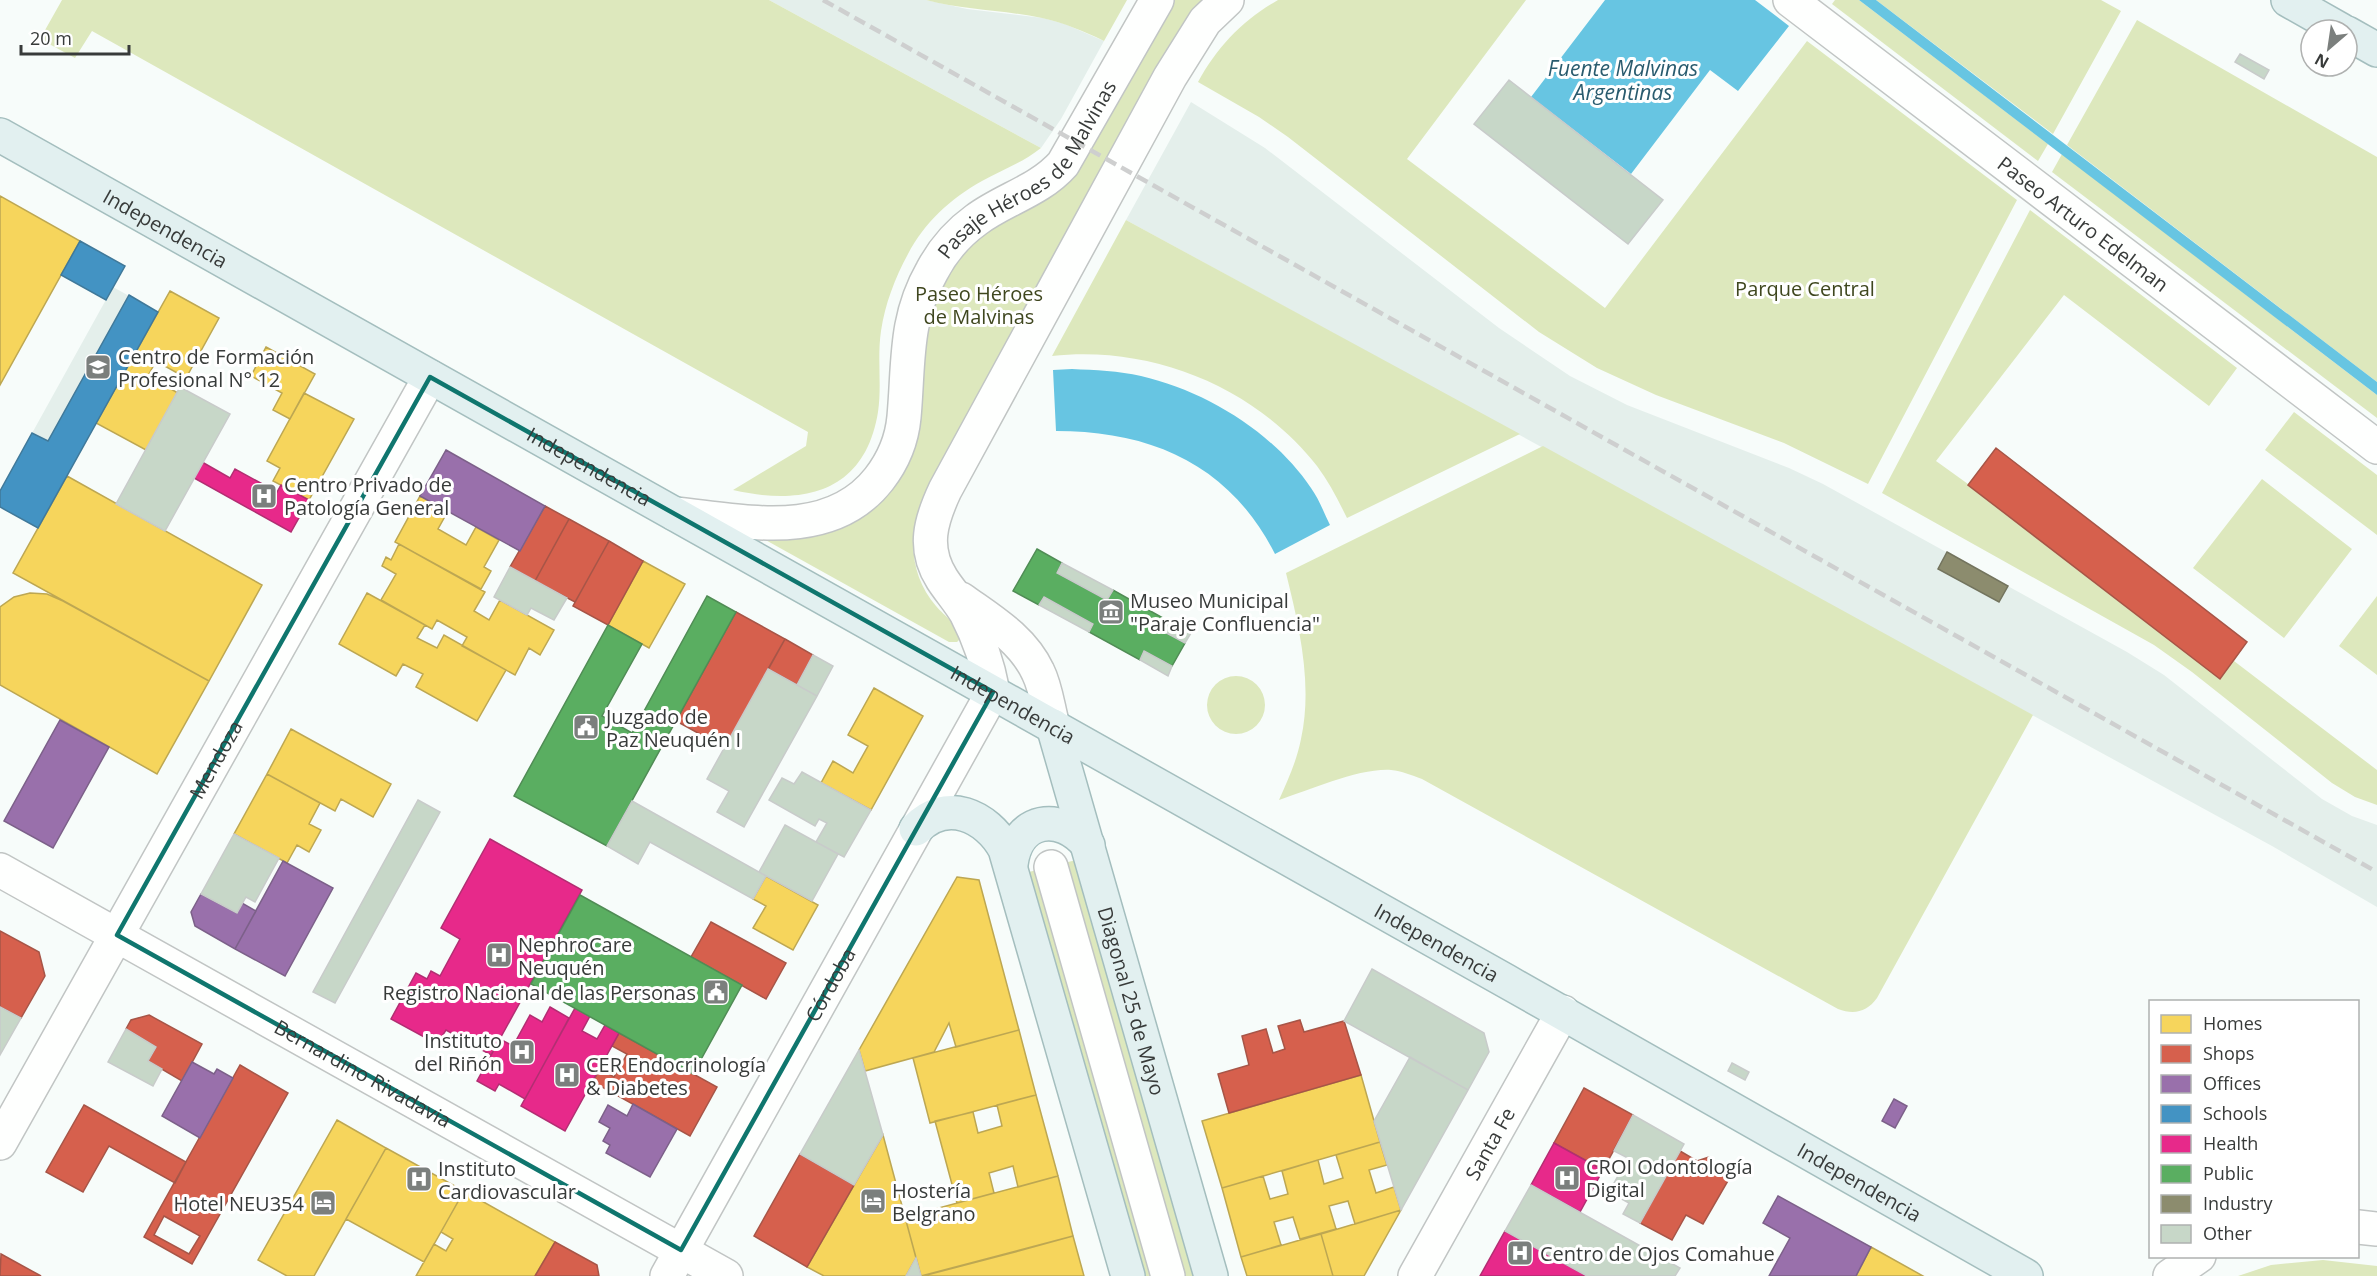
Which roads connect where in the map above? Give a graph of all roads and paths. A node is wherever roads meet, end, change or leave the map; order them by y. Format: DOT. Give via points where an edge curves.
graph roads {
  1 [pos="1157,0"];
  2 [pos="1227,0"];
  3 [pos="1790,0"];
  4 [pos="2288,0"];
  5 [pos="2320,18"];
  6 [pos="2359,40"];
  7 [pos="2377,50"];
  8 [pos="0,135"];
  9 [pos="430,377"];
  10 [pos="2377,447"];
  11 [pos="675,514"];
  12 [pos="953,593"];
  13 [pos="993,693"];
  14 [pos="1053,726"];
  15 [pos="916,829"];
  16 [pos="1088,845"];
  17 [pos="1011,864"];
  18 [pos="1051,867"];
  19 [pos="0,870"];
  20 [pos="117,935"];
  21 [pos="1563,1012"];
  22 [pos="0,1143"];
  23 [pos="2359,1227"];
  24 [pos="2377,1228"];
  25 [pos="2197,1258"];
  26 [pos="674,1263"];
  27 [pos="726,1276"];
  28 [pos="1128,1276"];
  29 [pos="1168,1276"];
  30 [pos="1210,1276"];
  31 [pos="1415,1276"];
  32 [pos="2026,1276"];
  33 [pos="2170,1276"];
  1 -- 11 [label="street, Pasaje Héroes de Malvinas" via="1063,164 1034,188 976,219 952,242 933,269 918,300 910,333 902,431 885,470 867,492 843,510 801,522 753,522"];
  2 -- 12 [label="street" via="1205,21 1170,76 938,505 929,548 933,563"];
  3 -- 10 [label="street, Paseo Arturo Edelman"];
  4 -- 5 [label="main road"];
  6 -- 7 [label="main road"];
  8 -- 9 [label="main road, Independencia"];
  9 -- 11 [label="main road, Independencia"];
  9 -- 20 [label="street, Mendoza"];
  11 -- 13 [label="main road, Independencia"];
  12 -- 13 [label="street" via="975,633"];
  12 -- 14 [label="street" via="1006,631 1025,650 1039,673"];
  13 -- 14 [label="main road, Independencia"];
  13 -- 15 [label="street, Córdoba"];
  14 -- 16 [label="main road, Diagonal 25 de Mayo"];
  14 -- 21 [label="main road, Independencia"];
  15 -- 17 [label="main road" via="942,813 965,815 991,829"];
  15 -- 26 [label="street, Córdoba"];
  16 -- 17 [label="main road" via="1059,824 1039,825 1023,834 1012,853"];
  16 -- 30 [label="main road, Diagonal 25 de Mayo"];
  17 -- 28 [label="main road"];
  18 -- 29 [label="street"];
  19 -- 20 [label="street, Bernardino Rivadavia"];
  20 -- 22 [label="street, Mendoza"];
  20 -- 26 [label="street, Bernardino Rivadavia"];
  21 -- 31 [label="street, Santa Fe"];
  21 -- 32 [label="main road, Independencia"];
  23 -- 24 [label="street"];
  25 -- 33 [label="street"];
  26 -- 27 [label="street, Bernardino Rivadavia"];
}
